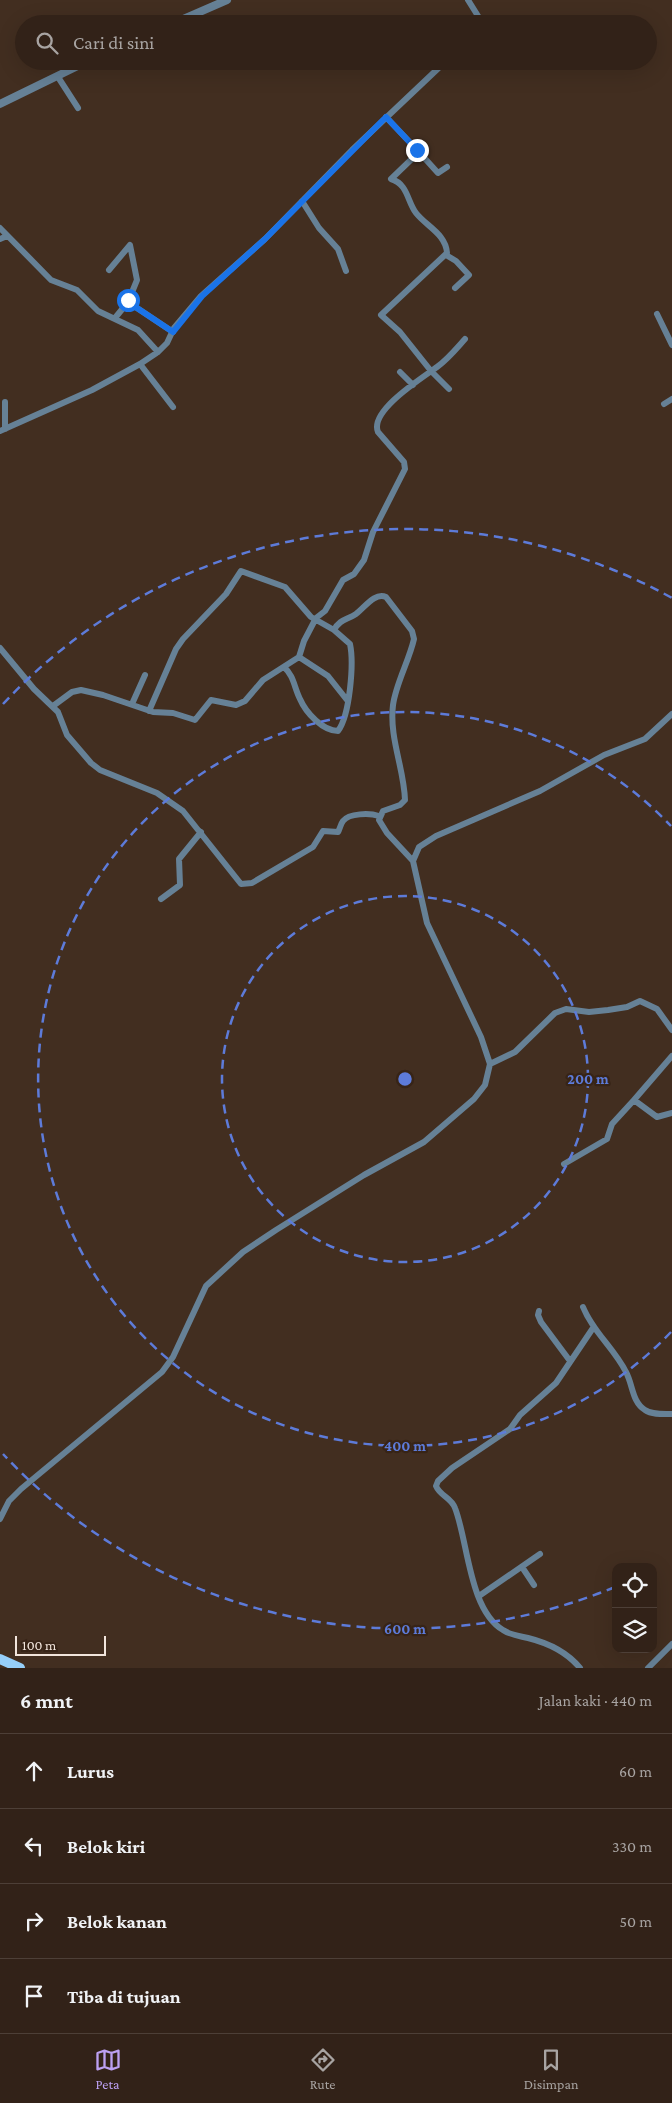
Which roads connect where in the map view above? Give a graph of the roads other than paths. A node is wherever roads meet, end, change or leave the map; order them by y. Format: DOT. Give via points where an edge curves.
graph roads {
  1 [pos="227,0"];
  2 [pos="468,0"];
  3 [pos="193,15"];
  4 [pos="477,15"];
  5 [pos="71,70"];
  6 [pos="436,70"];
  7 [pos="58,77"];
  8 [pos="0,104"];
  9 [pos="78,108"];
  10 [pos="386,117"];
  11 [pos="419,152"];
  12 [pos="447,167"];
  13 [pos="302,201"];
  14 [pos="0,228"];
  15 [pos="7,236"];
  16 [pos="0,239"];
  17 [pos="446,255"];
  18 [pos="109,270"];
  19 [pos="346,272"];
  20 [pos="455,288"];
  21 [pos="128,302"];
  22 [pos="657,314"];
  23 [pos="114,318"];
  24 [pos="173,332"];
  25 [pos="465,340"];
  26 [pos="672,345"];
  27 [pos="158,352"];
  28 [pos="140,364"];
  29 [pos="431,371"];
  30 [pos="400,372"];
  31 [pos="413,385"];
  32 [pos="449,389"];
  33 [pos="672,399"];
  34 [pos="5,402"];
  35 [pos="664,404"];
  36 [pos="173,407"];
  37 [pos="3,430"];
  38 [pos="315,620"];
  39 [pos="334,630"];
  40 [pos="0,648"];
  41 [pos="299,657"];
  42 [pos="284,667"];
  43 [pos="145,674"];
  44 [pos="347,700"];
  45 [pos="132,704"];
  46 [pos="52,706"];
  47 [pos="149,711"];
  48 [pos="672,714"];
  49 [pos="379,816"];
  50 [pos="201,832"];
  51 [pos="413,861"];
  52 [pos="161,900"];
  53 [pos="672,1030"];
  54 [pos="672,1056"];
  55 [pos="490,1064"];
  56 [pos="634,1100"];
  57 [pos="672,1113"];
  58 [pos="564,1164"];
  59 [pos="582,1307"];
  60 [pos="539,1312"];
  61 [pos="593,1328"];
  62 [pos="570,1361"];
  63 [pos="672,1414"];
  64 [pos="1,1513"];
  65 [pos="540,1554"];
  66 [pos="522,1567"];
  67 [pos="534,1584"];
  68 [pos="478,1596"];
  69 [pos="672,1644"];
  70 [pos="0,1659"];
  71 [pos="650,1667"];
  72 [pos="20,1668"];
  73 [pos="580,1668"];
  1 -- 3 [label="street"];
  2 -- 4 [label="street"];
  5 -- 7 [label="street"];
  6 -- 10 [label="street"];
  7 -- 8 [label="street"];
  7 -- 9 [label="street"];
  10 -- 11 [label="street"];
  10 -- 13 [label="street"];
  11 -- 12 [label="street" via="438,173"];
  11 -- 17 [label="street" via="392,179 404,188 414,211 440,236"];
  13 -- 19 [label="street" via="319,228 338,249"];
  13 -- 24 [label="street" via="202,296"];
  14 -- 15 [label="street"];
  15 -- 16 [label="street"];
  15 -- 23 [label="street" via="51,280 77,290 98,311"];
  17 -- 20 [label="street" via="469,275"];
  17 -- 29 [label="street" via="381,315 400,332"];
  18 -- 21 [label="street" via="130,245 137,280"];
  21 -- 23 [label="street"];
  21 -- 24 [label="street"];
  22 -- 26 [label="street"];
  23 -- 27 [label="street" via="138,330"];
  24 -- 27 [label="street" via="168,343"];
  25 -- 29 [label="street"];
  27 -- 28 [label="street"];
  28 -- 36 [label="street"];
  28 -- 37 [label="street" via="92,390"];
  29 -- 31 [label="street"];
  29 -- 32 [label="street"];
  30 -- 31 [label="street"];
  31 -- 38 [label="street" via="386,407 376,426 382,438 404,462 405,469 364,560 354,574 343,580 325,611"];
  33 -- 35 [label="street"];
  34 -- 37 [label="street"];
  38 -- 39 [label="street"];
  38 -- 41 [label="street"];
  38 -- 47 [label="street" via="285,587 241,571 226,594 183,639 164,671"];
  39 -- 44 [label="street" via="350,646 352,674"];
  39 -- 49 [label="street" via="345,618 383,595 391,600 414,636 393,706 394,746 403,777 405,800"];
  40 -- 46 [label="street"];
  41 -- 42 [label="street"];
  41 -- 44 [label="street" via="328,676"];
  42 -- 44 [label="street" via="292,675 300,702 326,727 340,730"];
  42 -- 47 [label="street" via="264,680 245,702 236,704 211,700 195,720 173,713"];
  43 -- 45 [label="street"];
  45 -- 46 [label="street" via="81,690 72,692"];
  45 -- 47 [label="street"];
  46 -- 50 [label="street" via="71,741 95,767 157,793 183,811"];
  48 -- 51 [label="street" via="645,739 604,755 540,791 430,839 416,852"];
  49 -- 50 [label="street" via="368,813 348,817 338,832 323,831 313,847 249,885 238,882"];
  49 -- 51 [label="street" via="378,820 387,833"];
  50 -- 52 [label="street" via="178,859 180,885"];
  51 -- 55 [label="street" via="432,937 470,1010"];
  53 -- 55 [label="street" via="657,1009 640,1001 627,1008 589,1012 566,1008 555,1013 515,1052"];
  54 -- 56 [label="street"];
  55 -- 64 [label="street" via="485,1085 474,1099 424,1142 276,1230 243,1252 212,1280 162,1372 21,1489"];
  56 -- 57 [label="street" via="657,1117"];
  56 -- 58 [label="street" via="612,1124 607,1139"];
  59 -- 61 [label="street"];
  60 -- 62 [label="street" via="541,1322"];
  61 -- 62 [label="street"];
  61 -- 63 [label="street" via="626,1372 640,1406 652,1414"];
  62 -- 68 [label="street" via="556,1383 520,1415 510,1429 452,1468 436,1483 439,1491 452,1500 456,1510 470,1578"];
  65 -- 66 [label="street"];
  66 -- 67 [label="street"];
  66 -- 68 [label="street"];
  68 -- 73 [label="street" via="502,1630 562,1651"];
  69 -- 71 [label="street"];
  70 -- 72 [label="main road"];
}
